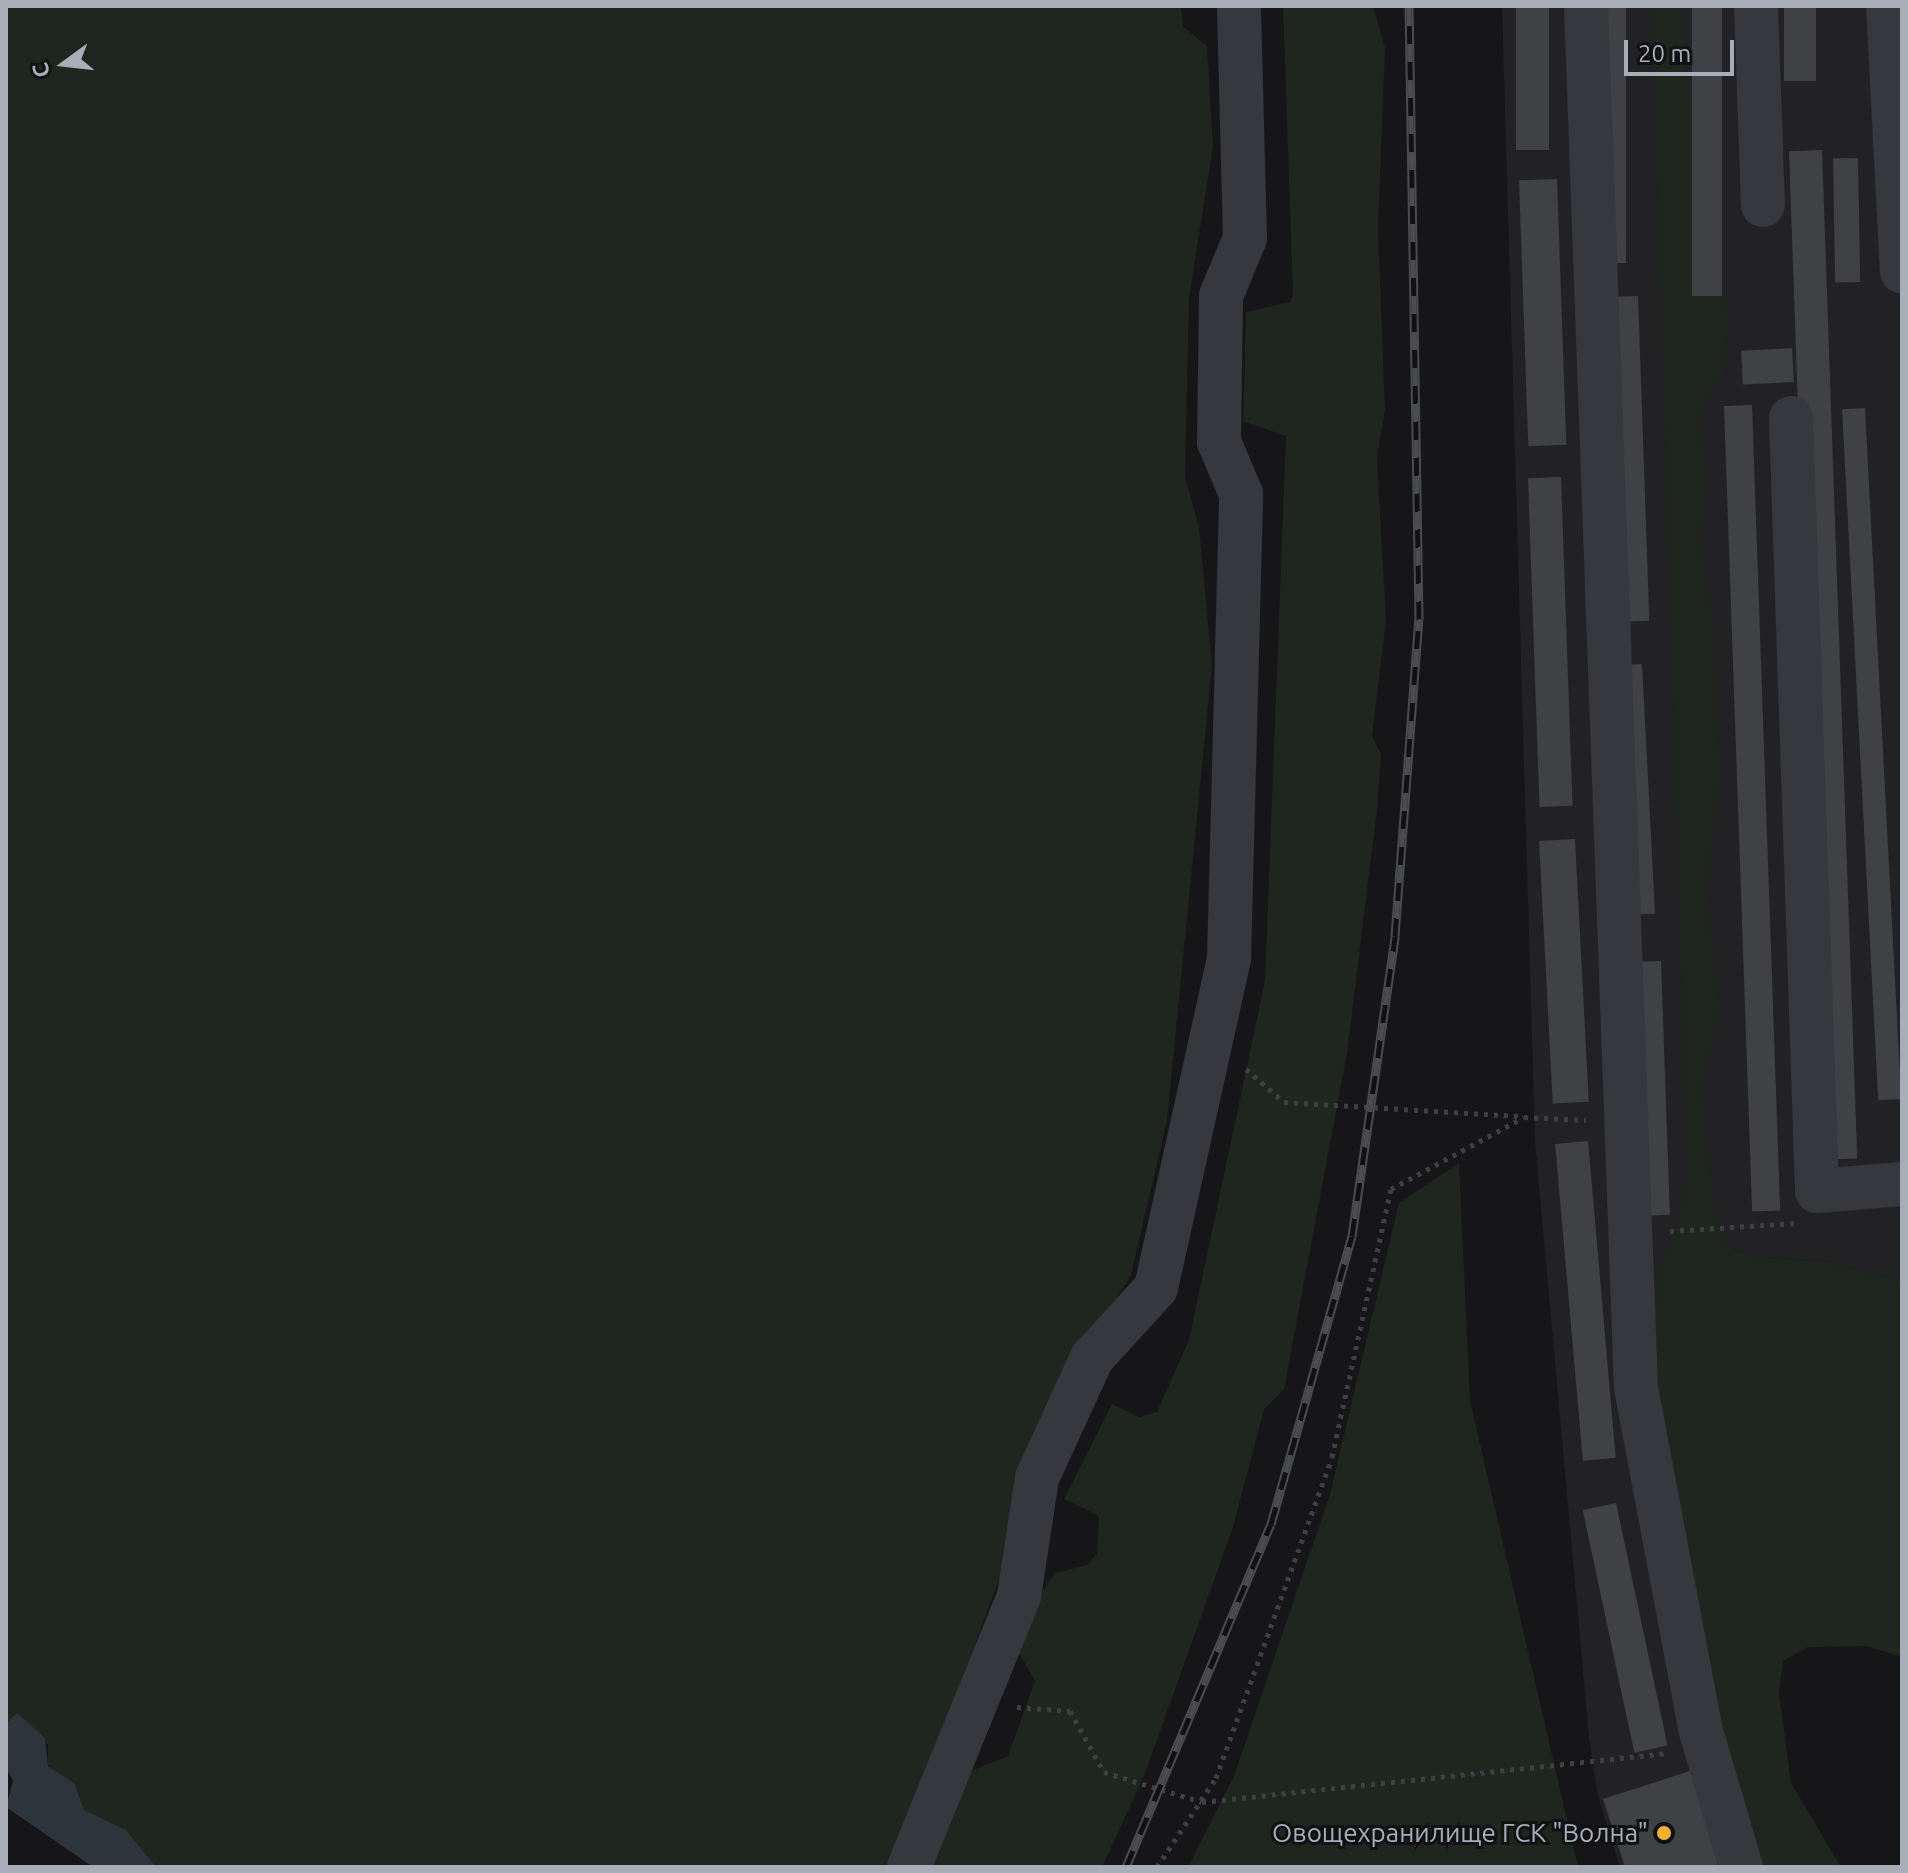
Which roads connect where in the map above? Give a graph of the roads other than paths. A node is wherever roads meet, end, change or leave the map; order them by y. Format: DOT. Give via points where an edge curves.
graph roads {
  1 [pos="1239,6"];
  2 [pos="1586,6"];
  3 [pos="1756,6"];
  4 [pos="1888,6"];
  5 [pos="1763,205"];
  6 [pos="1902,272"];
  7 [pos="1791,418"];
  8 [pos="1902,1184"];
  9 [pos="909,1867"];
  10 [pos="1741,1867"];
  1 -- 9 [label="lane" via="1245,238 1221,296 1219,442 1241,494 1229,959 1156,1288 1092,1358 1037,1478 1019,1596"];
  2 -- 10 [label="lane" via="1636,1388 1707,1757"];
  3 -- 5 [label="lane"];
  4 -- 6 [label="lane"];
  7 -- 8 [label="lane" via="1817,1191"];
}
